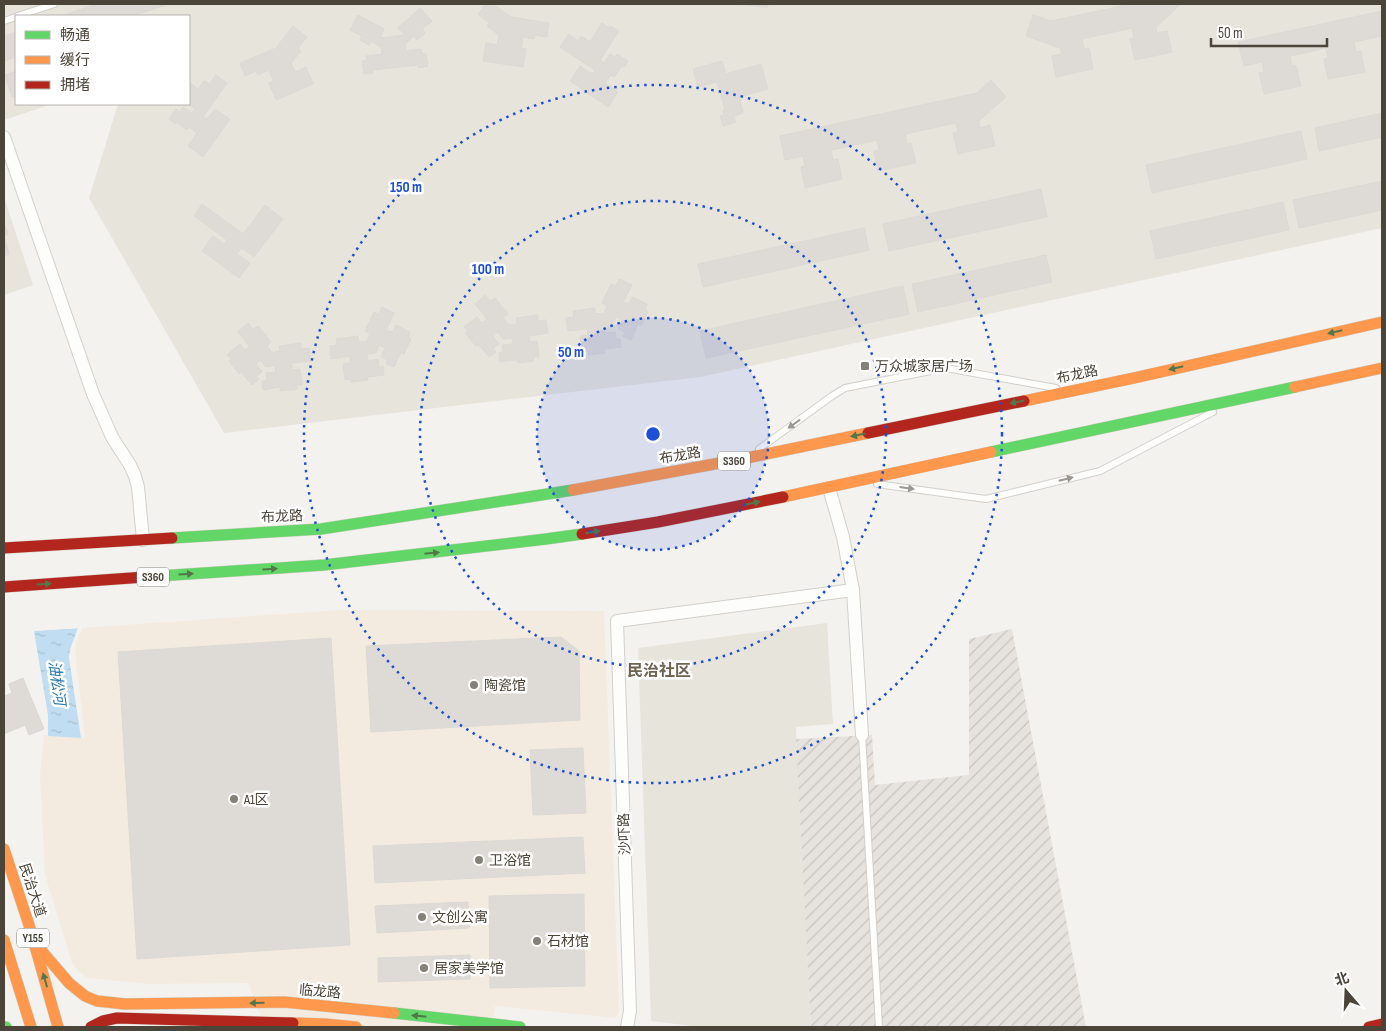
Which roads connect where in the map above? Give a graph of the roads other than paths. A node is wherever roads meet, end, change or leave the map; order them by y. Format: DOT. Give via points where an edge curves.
graph roads {
  1 [pos="54,4"];
  2 [pos="23,15"];
  3 [pos="4,137"];
  4 [pos="1382,322"];
  5 [pos="1382,368"];
  6 [pos="1072,390"];
  7 [pos="1239,398"];
  8 [pos="747,458"];
  9 [pos="859,481"];
  10 [pos="829,488"];
  11 [pos="143,540"];
  12 [pos="4,548"];
  13 [pos="4,587"];
  14 [pos="853,590"];
  15 [pos="862,735"];
  16 [pos="4,849"];
  17 [pos="34,942"];
  18 [pos="5,945"];
  19 [pos="4,973"];
  20 [pos="155,1023"];
  21 [pos="1382,1024"];
  22 [pos="31,1027"];
  23 [pos="58,1027"];
  24 [pos="91,1027"];
  25 [pos="356,1027"];
  26 [pos="520,1027"];
  27 [pos="627,1027"];
  28 [pos="879,1027"];
  29 [pos="1369,1027"];
  1 -- 2 [label="lane"];
  3 -- 11 [label="street" via="93,394 112,437 135,476"];
  4 -- 6 [label="main road, 布龙路 / S360, one-way"];
  5 -- 7 [label="main road, S360"];
  6 -- 8 [label="main road, 布龙路 / S360, one-way"];
  6 -- 8 [label="lane, one-way" via="946,368 846,388"];
  7 -- 9 [label="main road, S360"];
  9 -- 7 [label="lane, one-way" via="986,499 1100,471"];
  8 -- 11 [label="main road, 布龙路 / S360" via="538,496 321,529"];
  9 -- 10 [label="main road, S360"];
  13 -- 10 [label="main road, S360, one-way" via="324,565 546,539 658,522"];
  10 -- 14 [label="street"];
  11 -- 12 [label="main road, 布龙路 / S360"];
  14 -- 15 [label="street"];
  14 -- 27 [label="street, 沙吓路" via="617,621 630,1012"];
  15 -- 28 [label="lane"];
  16 -- 17 [label="main road, 民治大道 / Y155"];
  23 -- 17 [label="main road, 民治大道 / Y155, one-way"];
  26 -- 17 [label="main road, 临龙路, one-way" via="293,1003 105,1003 91,999 73,987"];
  18 -- 19 [label="main road"];
  18 -- 22 [label="main road, Y155"];
  20 -- 24 [label="main road" via="117,1018"];
  20 -- 25 [label="main road"];
  21 -- 29 [label="main road"];
}
